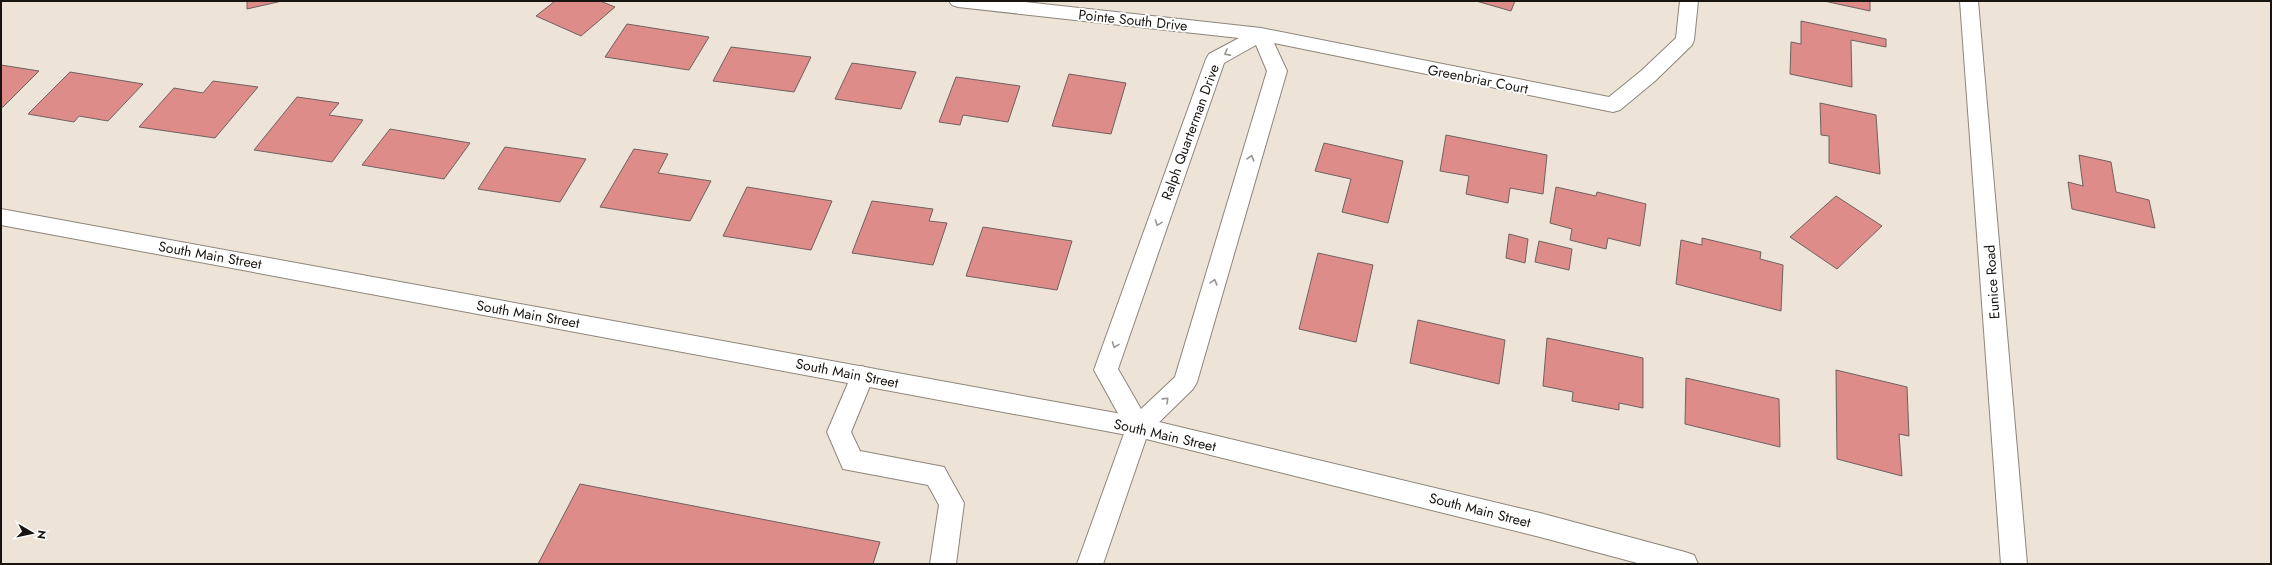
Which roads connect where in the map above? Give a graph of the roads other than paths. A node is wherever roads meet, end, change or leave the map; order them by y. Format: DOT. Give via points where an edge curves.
graph roads {
  1 [pos="958,1"];
  2 [pos="1689,1"];
  3 [pos="1969,1"];
  4 [pos="1261,34"];
  5 [pos="1,217"];
  6 [pos="862,376"];
  7 [pos="1138,427"];
  8 [pos="944,564"];
  9 [pos="1090,564"];
  10 [pos="1685,564"];
  11 [pos="2014,564"];
  1 -- 4 [label="street, Pointe South Drive"];
  2 -- 4 [label="street, Greenbriar Court" via="1685,40 1613,105"];
  3 -- 11 [label="street, Eunice Road"];
  7 -- 4 [label="street, one-way" via="1185,382 1277,71"];
  4 -- 7 [label="street, Ralph Quarterman Drive, one-way" via="1216,59 1106,370"];
  5 -- 6 [label="street, South Main Street"];
  6 -- 7 [label="street, South Main Street"];
  6 -- 8 [label="street" via="838,432 852,461 935,475 952,503"];
  7 -- 9 [label="street"];
  7 -- 10 [label="street, South Main Street" via="1540,524"];
}
